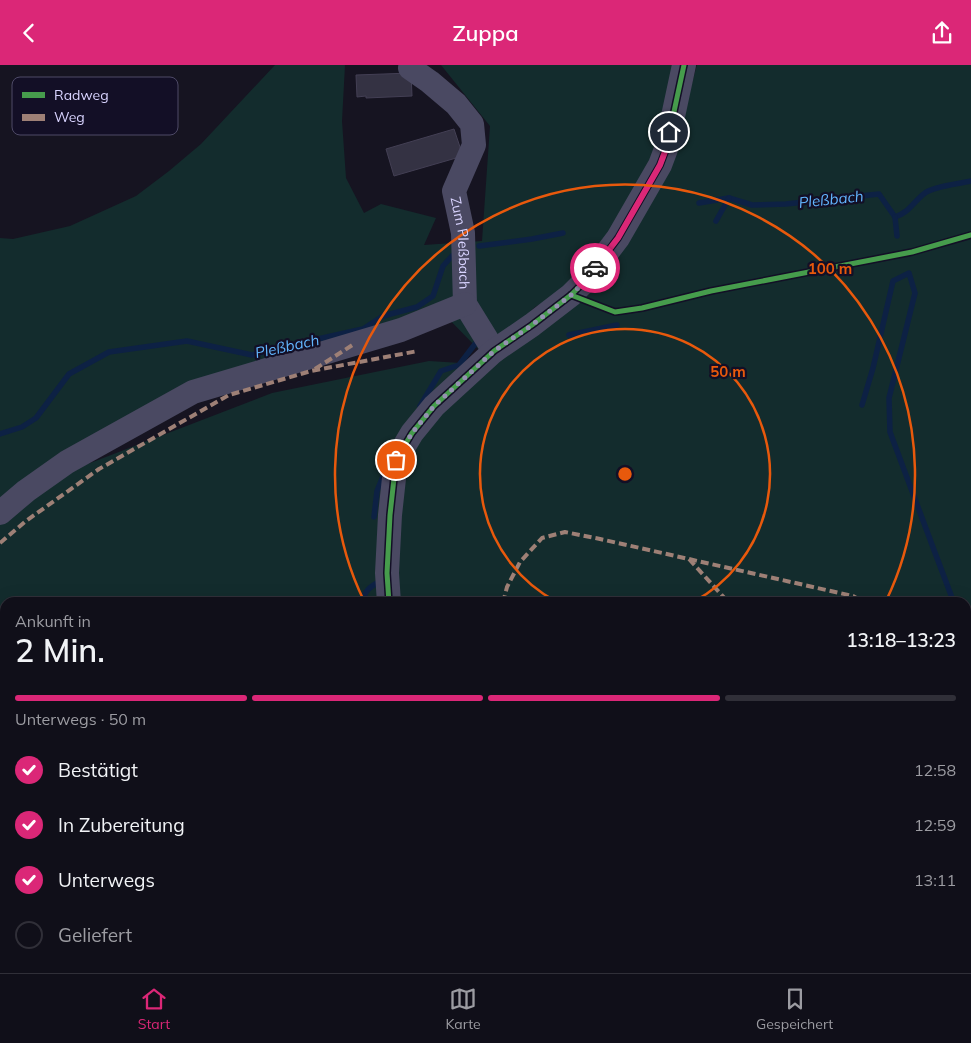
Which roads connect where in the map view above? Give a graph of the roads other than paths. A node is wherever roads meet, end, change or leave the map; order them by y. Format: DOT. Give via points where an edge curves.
graph roads {
  1 [pos="684,65"];
  2 [pos="410,68"];
  3 [pos="465,304"];
  4 [pos="494,351"];
  5 [pos="0,513"];
  6 [pos="389,597"];
  1 -- 4 [label="street" via="660,165 618,238 571,295"];
  2 -- 3 [label="street, Zum Pleßbach" via="456,104 472,123 474,145 454,191 463,233"];
  3 -- 4 [label="street, Zum Pleßbach"];
  3 -- 5 [label="street" via="401,330 193,392 67,462"];
  4 -- 6 [label="street" via="434,406 396,460 387,573"];
}
